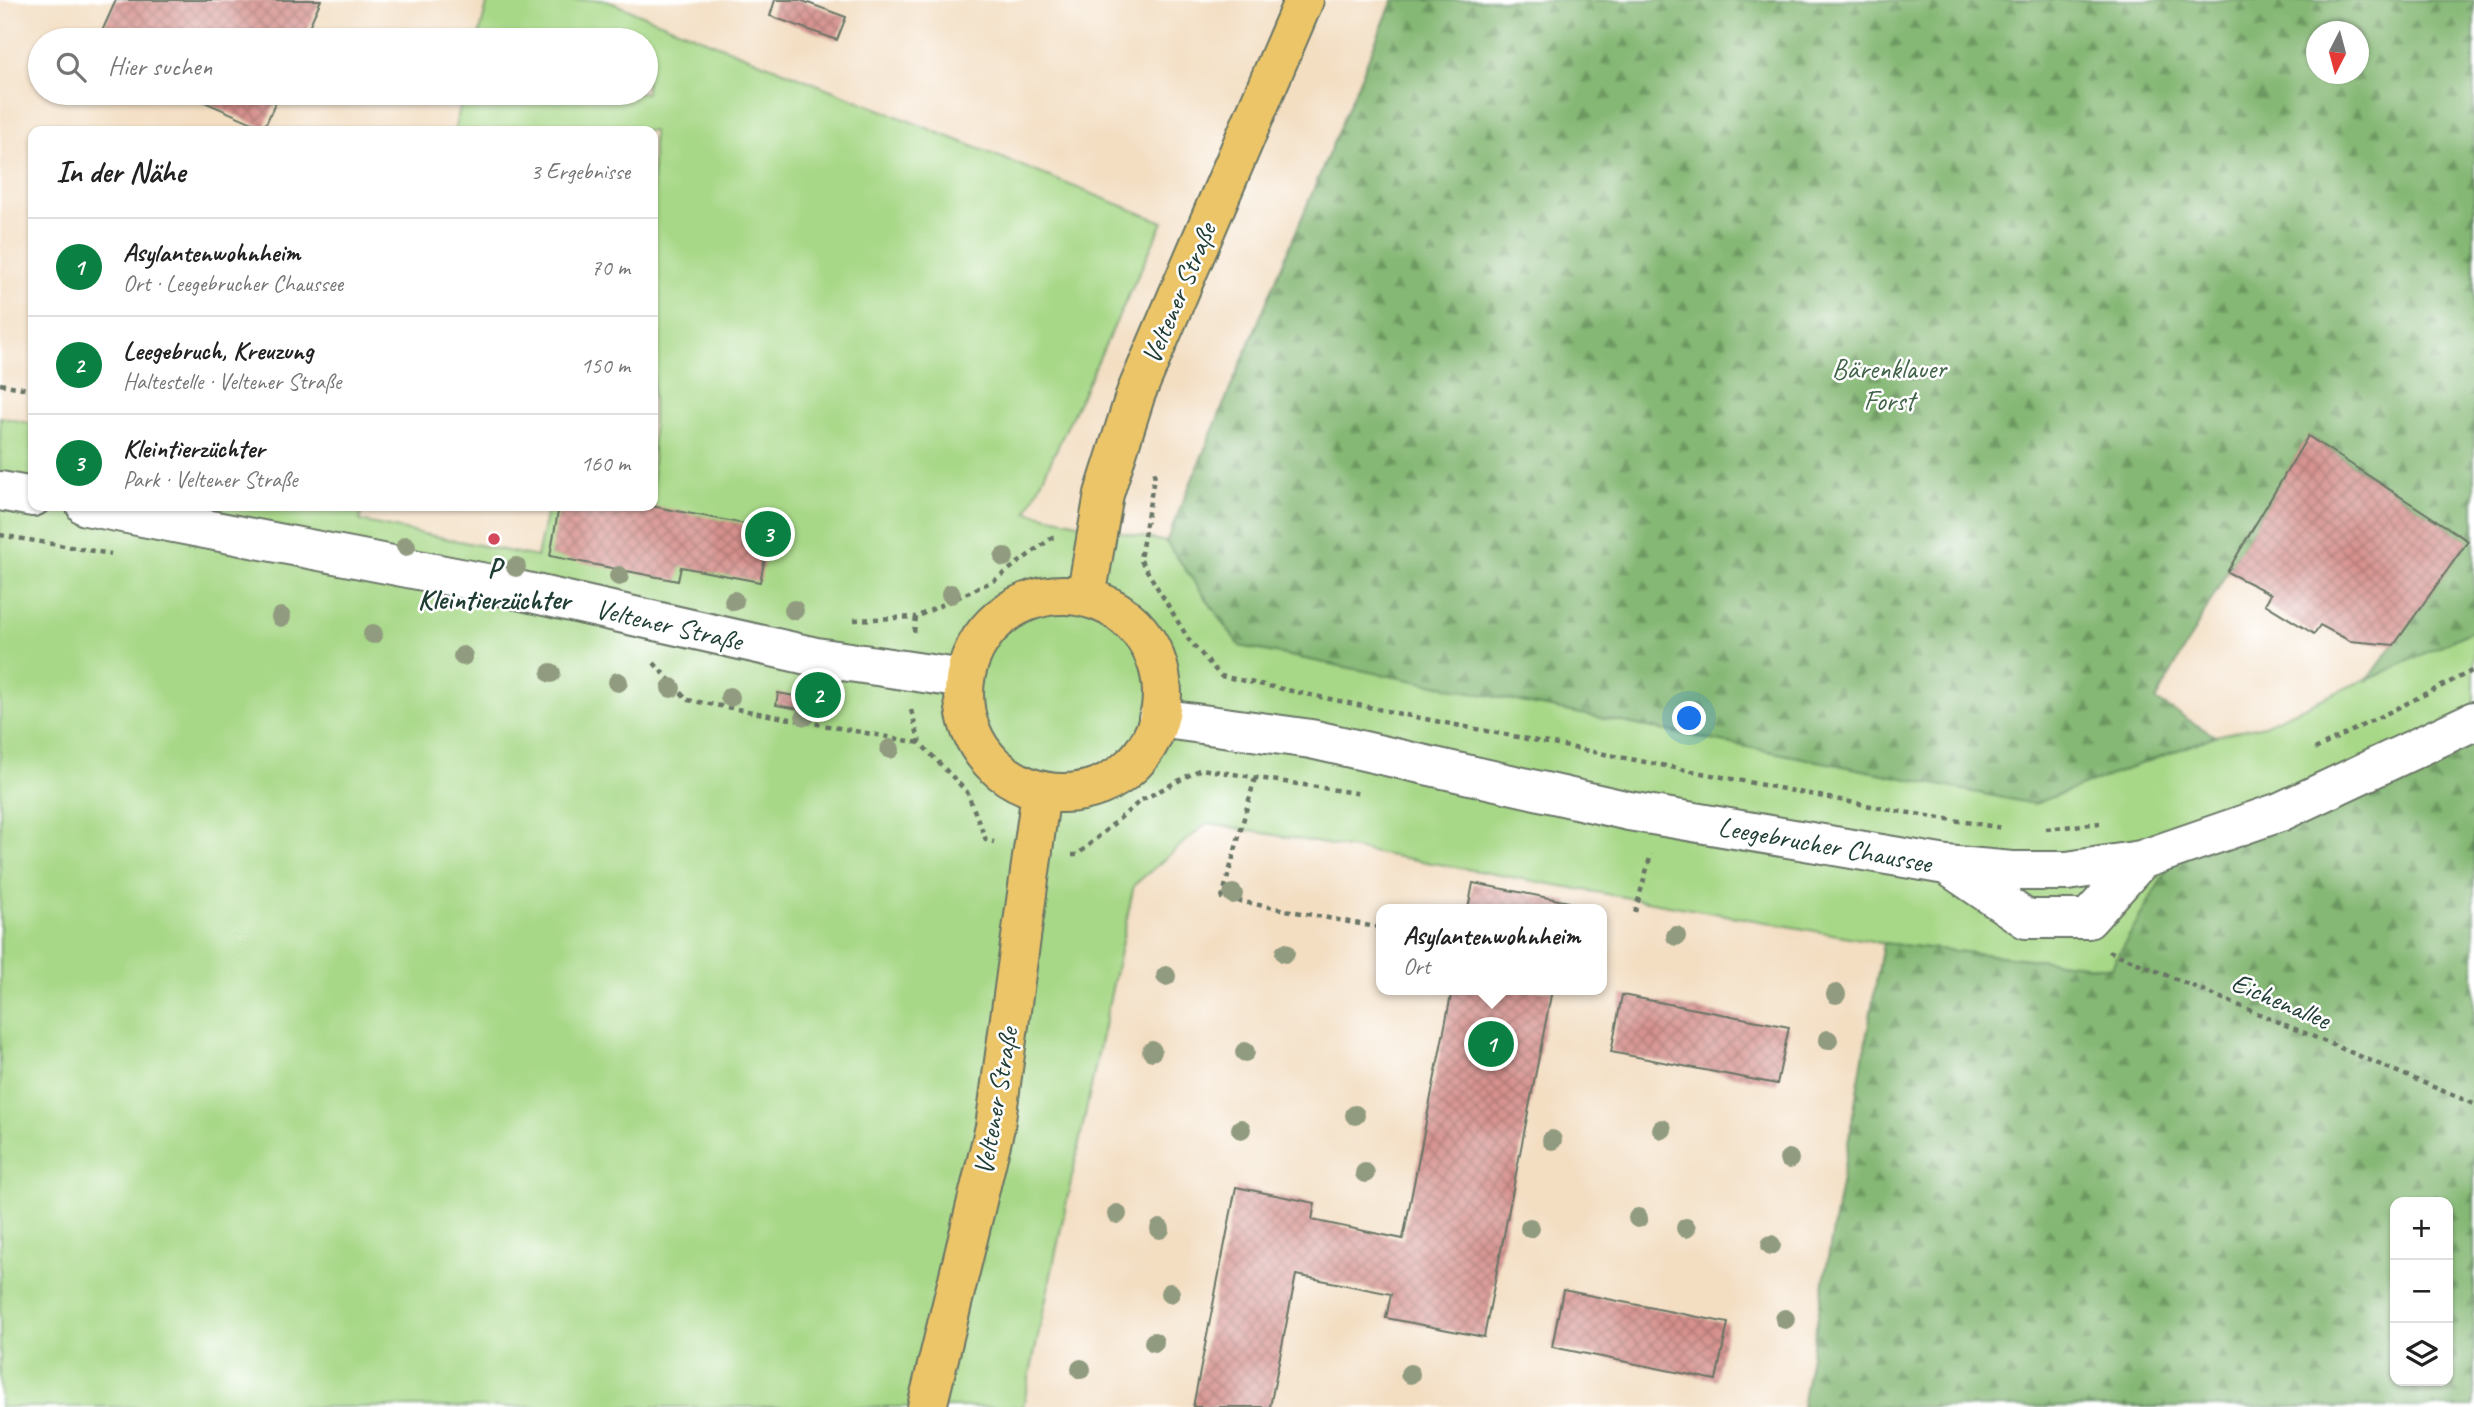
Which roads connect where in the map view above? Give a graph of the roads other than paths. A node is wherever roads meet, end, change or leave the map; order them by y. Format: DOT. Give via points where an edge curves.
graph roads {
  1 [pos="1304,0"];
  2 [pos="0,491"];
  3 [pos="28,496"];
  4 [pos="112,511"];
  5 [pos="1086,597"];
  6 [pos="964,679"];
  7 [pos="1158,718"];
  8 [pos="2474,721"];
  9 [pos="1041,792"];
  10 [pos="2141,860"];
  11 [pos="1946,865"];
  12 [pos="927,1407"];
  1 -- 5 [label="main road, Veltener Straße" via="1136,393 1104,494"];
  2 -- 3 [label="street"];
  4 -- 6 [label="street, Veltener Straße" via="478,582 816,657"];
  5 -- 6 [label="main road" via="1053,595 1021,604 994,622 974,648"];
  5 -- 7 [label="main road" via="1114,608 1138,628 1154,653 1163,683"];
  6 -- 9 [label="main road" via="964,709 973,738 990,763 1013,781"];
  7 -- 9 [label="main road" via="1150,743 1131,768 1104,785 1073,794"];
  7 -- 11 [label="street, Leegebrucher Chaussee" via="1311,739 1629,811"];
  8 -- 10 [label="street, Leegebrucher Chaussee" via="2280,812"];
  9 -- 12 [label="main road, Veltener Straße" via="995,1127"];
  10 -- 11 [label="street, Leegebrucher Chaussee" via="2067,871"];
  10 -- 11 [label="street" via="2088,919 2026,919"];
}
